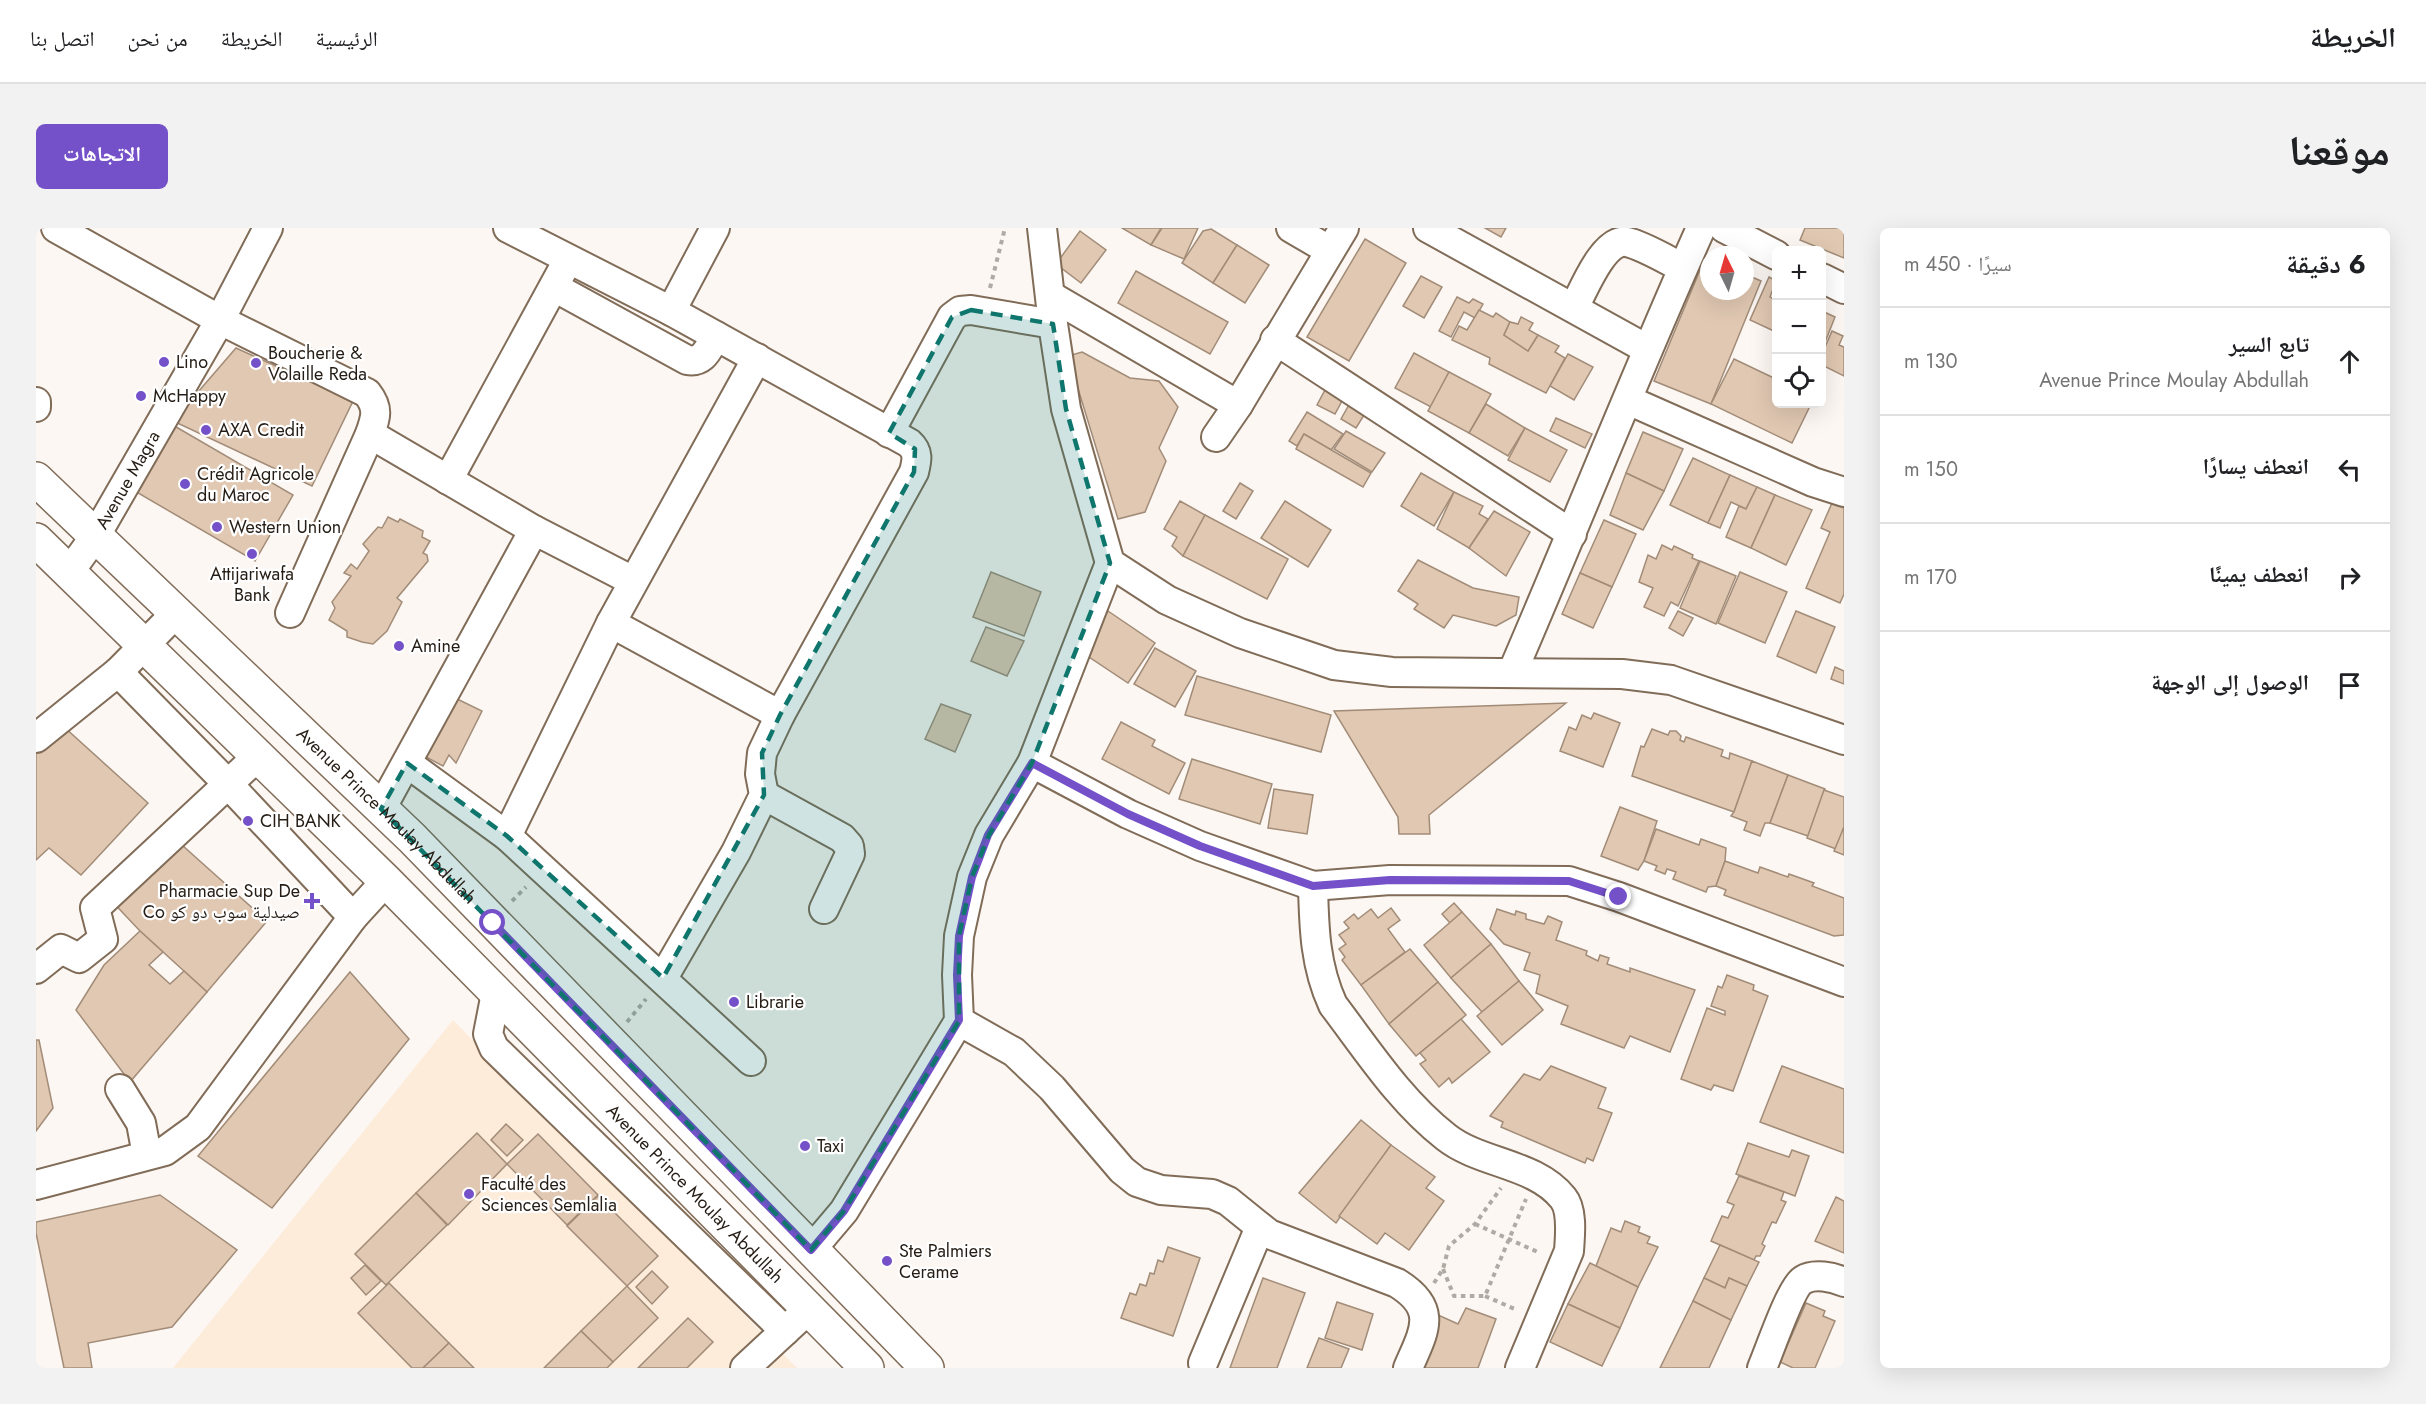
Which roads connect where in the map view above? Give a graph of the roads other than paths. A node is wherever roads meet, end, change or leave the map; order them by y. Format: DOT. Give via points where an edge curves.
graph roads {
  1 [pos="56,228"];
  2 [pos="268,228"];
  3 [pos="508,228"];
  4 [pos="715,228"];
  5 [pos="1042,228"];
  6 [pos="1291,228"];
  7 [pos="1428,228"];
  8 [pos="1701,228"];
  9 [pos="1724,228"];
  10 [pos="1336,239"];
  11 [pos="1772,253"];
  12 [pos="568,260"];
  13 [pos="1683,268"];
  14 [pos="1826,280"];
  15 [pos="554,287"];
  16 [pos="1844,289"];
  17 [pos="1051,296"];
  18 [pos="1574,308"];
  19 [pos="671,311"];
  20 [pos="220,320"];
  21 [pos="1053,324"];
  22 [pos="716,336"];
  23 [pos="1275,340"];
  24 [pos="1647,349"];
  25 [pos="757,358"];
  26 [pos="1628,400"];
  27 [pos="36,402"];
  28 [pos="1238,405"];
  29 [pos="36,407"];
  30 [pos="889,433"];
  31 [pos="370,434"];
  32 [pos="1216,437"];
  33 [pos="36,479"];
  34 [pos="448,480"];
  35 [pos="1844,492"];
  36 [pos="534,530"];
  37 [pos="1572,534"];
  38 [pos="96,535"];
  39 [pos="36,540"];
  40 [pos="1110,563"];
  41 [pos="70,571"];
  42 [pos="633,581"];
  43 [pos="176,613"];
  44 [pos="290,613"];
  45 [pos="611,623"];
  46 [pos="146,645"];
  47 [pos="118,672"];
  48 [pos="1512,673"];
  49 [pos="780,715"];
  50 [pos="36,738"];
  51 [pos="1844,740"];
  52 [pos="257,757"];
  53 [pos="407,763"];
  54 [pos="1032,763"];
  55 [pos="228,784"];
  56 [pos="764,795"];
  57 [pos="381,809"];
  58 [pos="507,836"];
  59 [pos="386,881"];
  60 [pos="1313,886"];
  61 [pos="824,909"];
  62 [pos="353,917"];
  63 [pos="36,969"];
  64 [pos="663,978"];
  65 [pos="1844,982"];
  66 [pos="496,993"];
  67 [pos="959,1020"];
  68 [pos="752,1061"];
  69 [pos="120,1089"];
  70 [pos="147,1155"];
  71 [pos="36,1185"];
  72 [pos="1260,1227"];
  73 [pos="811,1250"];
  74 [pos="1844,1282"];
  75 [pos="808,1309"];
  76 [pos="785,1331"];
  77 [pos="1203,1363"];
  78 [pos="750,1367"];
  79 [pos="867,1368"];
  80 [pos="927,1368"];
  81 [pos="1408,1368"];
  82 [pos="1520,1368"];
  83 [pos="1762,1368"];
  1 -- 20 [label="street"];
  2 -- 20 [label="street, Avenue Magra"];
  3 -- 12 [label="street"];
  4 -- 19 [label="street"];
  5 -- 17 [label="street"];
  6 -- 10 [label="street"];
  7 -- 18 [label="street"];
  8 -- 13 [label="street"];
  9 -- 11 [label="street"];
  10 -- 23 [label="street"];
  12 -- 15 [label="street"];
  12 -- 19 [label="street"];
  13 -- 18 [label="street" via="1627,242 1615,242 1606,250"];
  13 -- 24 [label="street"];
  14 -- 16 [label="street"];
  15 -- 22 [label="street" via="687,360 702,359"];
  15 -- 34 [label="street"];
  17 -- 21 [label="street"];
  17 -- 28 [label="street"];
  18 -- 24 [label="street"];
  19 -- 22 [label="street"];
  20 -- 31 [label="street" via="367,393 377,414"];
  20 -- 38 [label="street, Avenue Magra"];
  21 -- 30 [label="street" via="983,312 960,312 952,317"];
  21 -- 40 [label="street" via="1066,409"];
  22 -- 25 [label="street"];
  23 -- 28 [label="street"];
  23 -- 37 [label="street"];
  24 -- 26 [label="street"];
  25 -- 30 [label="street"];
  25 -- 42 [label="street"];
  26 -- 35 [label="street"];
  26 -- 37 [label="street"];
  27 -- 29 [label="street"];
  28 -- 32 [label="street"];
  30 -- 49 [label="street" via="915,449 914,472"];
  31 -- 34 [label="street"];
  31 -- 44 [label="street"];
  33 -- 38 [label="main road, Avenue Prince Moulay Abdullah"];
  34 -- 36 [label="street"];
  36 -- 42 [label="street"];
  36 -- 53 [label="street"];
  37 -- 48 [label="street"];
  38 -- 41 [label="street, Avenue Magra"];
  38 -- 43 [label="main road, Avenue Prince Moulay Abdullah"];
  39 -- 41 [label="main road, Avenue Prince Moulay Abdullah"];
  40 -- 48 [label="street" via="1167,600 1240,633 1334,665 1392,672"];
  40 -- 54 [label="street"];
  41 -- 46 [label="main road, Avenue Prince Moulay Abdullah"];
  42 -- 45 [label="street"];
  43 -- 46 [label="street"];
  43 -- 57 [label="main road, Avenue Prince Moulay Abdullah"];
  45 -- 49 [label="street"];
  45 -- 58 [label="street"];
  46 -- 47 [label="street"];
  46 -- 52 [label="main road, Avenue Prince Moulay Abdullah"];
  47 -- 50 [label="street"];
  47 -- 55 [label="street"];
  48 -- 51 [label="street" via="1622,674 1671,680"];
  49 -- 56 [label="street" via="762,753"];
  52 -- 55 [label="street"];
  52 -- 59 [label="main road, Avenue Prince Moulay Abdullah"];
  53 -- 57 [label="street"];
  53 -- 58 [label="street"];
  54 -- 60 [label="street" via="1128,814 1200,846"];
  54 -- 67 [label="street" via="988,835 972,877 959,936"];
  55 -- 62 [label="street"];
  55 -- 63 [label="street" via="95,908 103,939 79,958 61,948"];
  56 -- 61 [label="street" via="842,838 849,846 850,854"];
  56 -- 64 [label="street" via="736,852"];
  57 -- 73 [label="main road, Avenue Prince Moulay Abdullah"];
  58 -- 64 [label="street"];
  59 -- 62 [label="street"];
  59 -- 66 [label="main road, Avenue Prince Moulay Abdullah"];
  60 -- 65 [label="street" via="1390,880 1569,881"];
  60 -- 82 [label="street" via="1315,943 1320,971 1333,1005 1401,1095 1446,1137 1526,1173 1564,1199 1569,1251"];
  62 -- 70 [label="street" via="198,1127 165,1151"];
  64 -- 68 [label="street"];
  66 -- 75 [label="main road, Avenue Prince Moulay Abdullah"];
  66 -- 76 [label="street" via="488,1034 494,1048"];
  67 -- 72 [label="street" via="1014,1053 1052,1088 1122,1170 1137,1182 1161,1190 1212,1194 1228,1201"];
  67 -- 73 [label="street" via="844,1211"];
  69 -- 70 [label="street" via="141,1123"];
  70 -- 71 [label="street"];
  72 -- 77 [label="street"];
  72 -- 81 [label="street" via="1413,1293 1421,1303 1424,1319 1423,1332"];
  73 -- 80 [label="main road, Avenue Prince Moulay Abdullah"];
  74 -- 83 [label="street" via="1811,1277 1796,1286"];
  75 -- 76 [label="street"];
  75 -- 79 [label="main road, Avenue Prince Moulay Abdullah"];
  76 -- 78 [label="street"];
}
